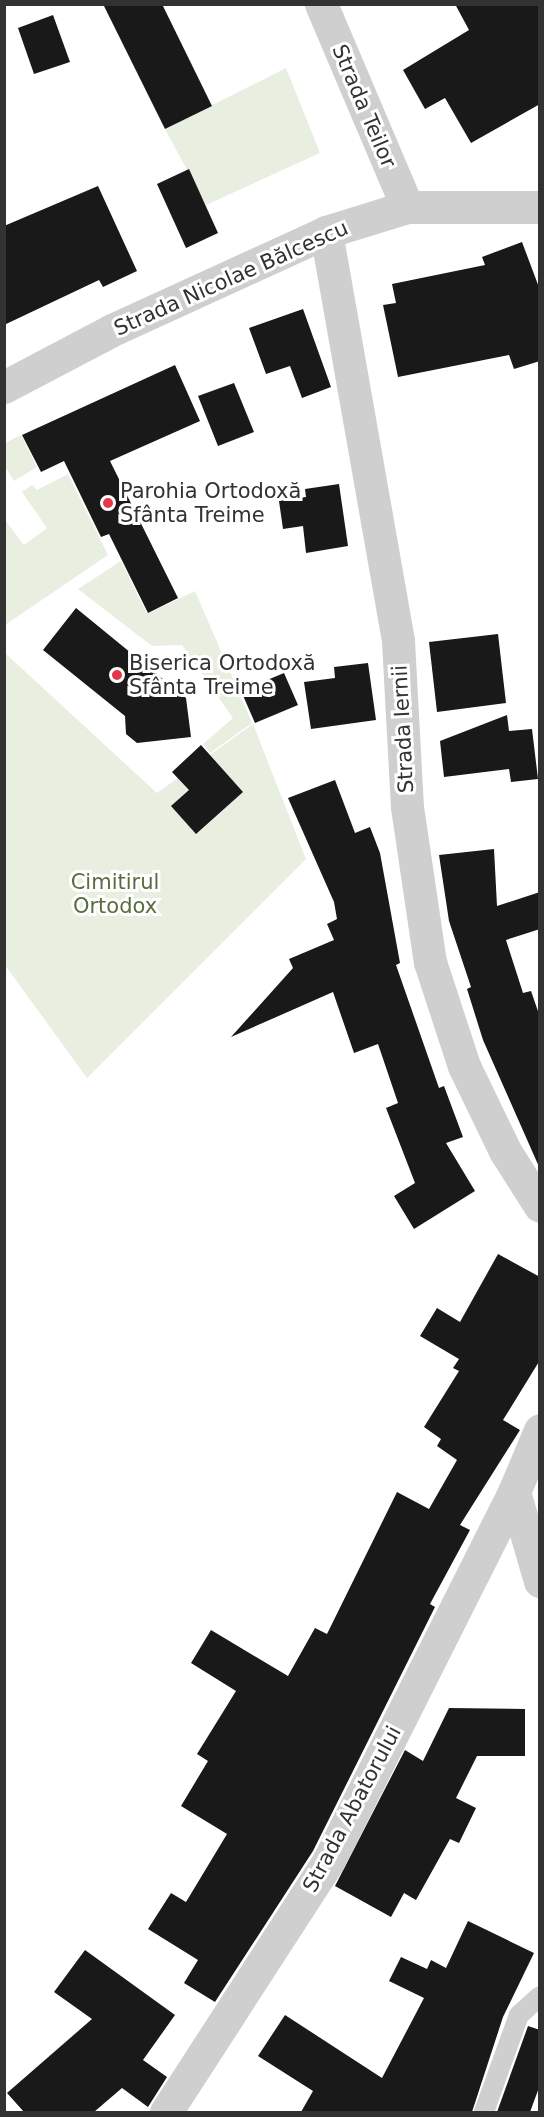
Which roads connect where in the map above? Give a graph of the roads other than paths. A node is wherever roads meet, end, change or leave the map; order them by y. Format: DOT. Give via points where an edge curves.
graph roads {
  1 [pos="321,4"];
  2 [pos="407,207"];
  3 [pos="540,207"];
  4 [pos="326,232"];
  5 [pos="4,387"];
  6 [pos="540,1206"];
  7 [pos="540,1430"];
  8 [pos="514,1492"];
  9 [pos="540,1581"];
  10 [pos="540,1996"];
  11 [pos="166,2112"];
  12 [pos="484,2112"];
  1 -- 2 [label="street, Strada Teilor"];
  2 -- 3 [label="street, Strada Nicolae Bălcescu"];
  2 -- 4 [label="street, Strada Nicolae Bălcescu"];
  4 -- 5 [label="street, Strada Nicolae Bălcescu" via="110,331"];
  4 -- 6 [label="street, Strada Iernii" via="398,641 406,807 430,962 464,1066 505,1151"];
  7 -- 8 [label="street, Strada Abatorului"];
  8 -- 9 [label="street"];
  8 -- 11 [label="street, Strada Abatorului" via="329,1860"];
  10 -- 12 [label="lane" via="519,2015"];
}
